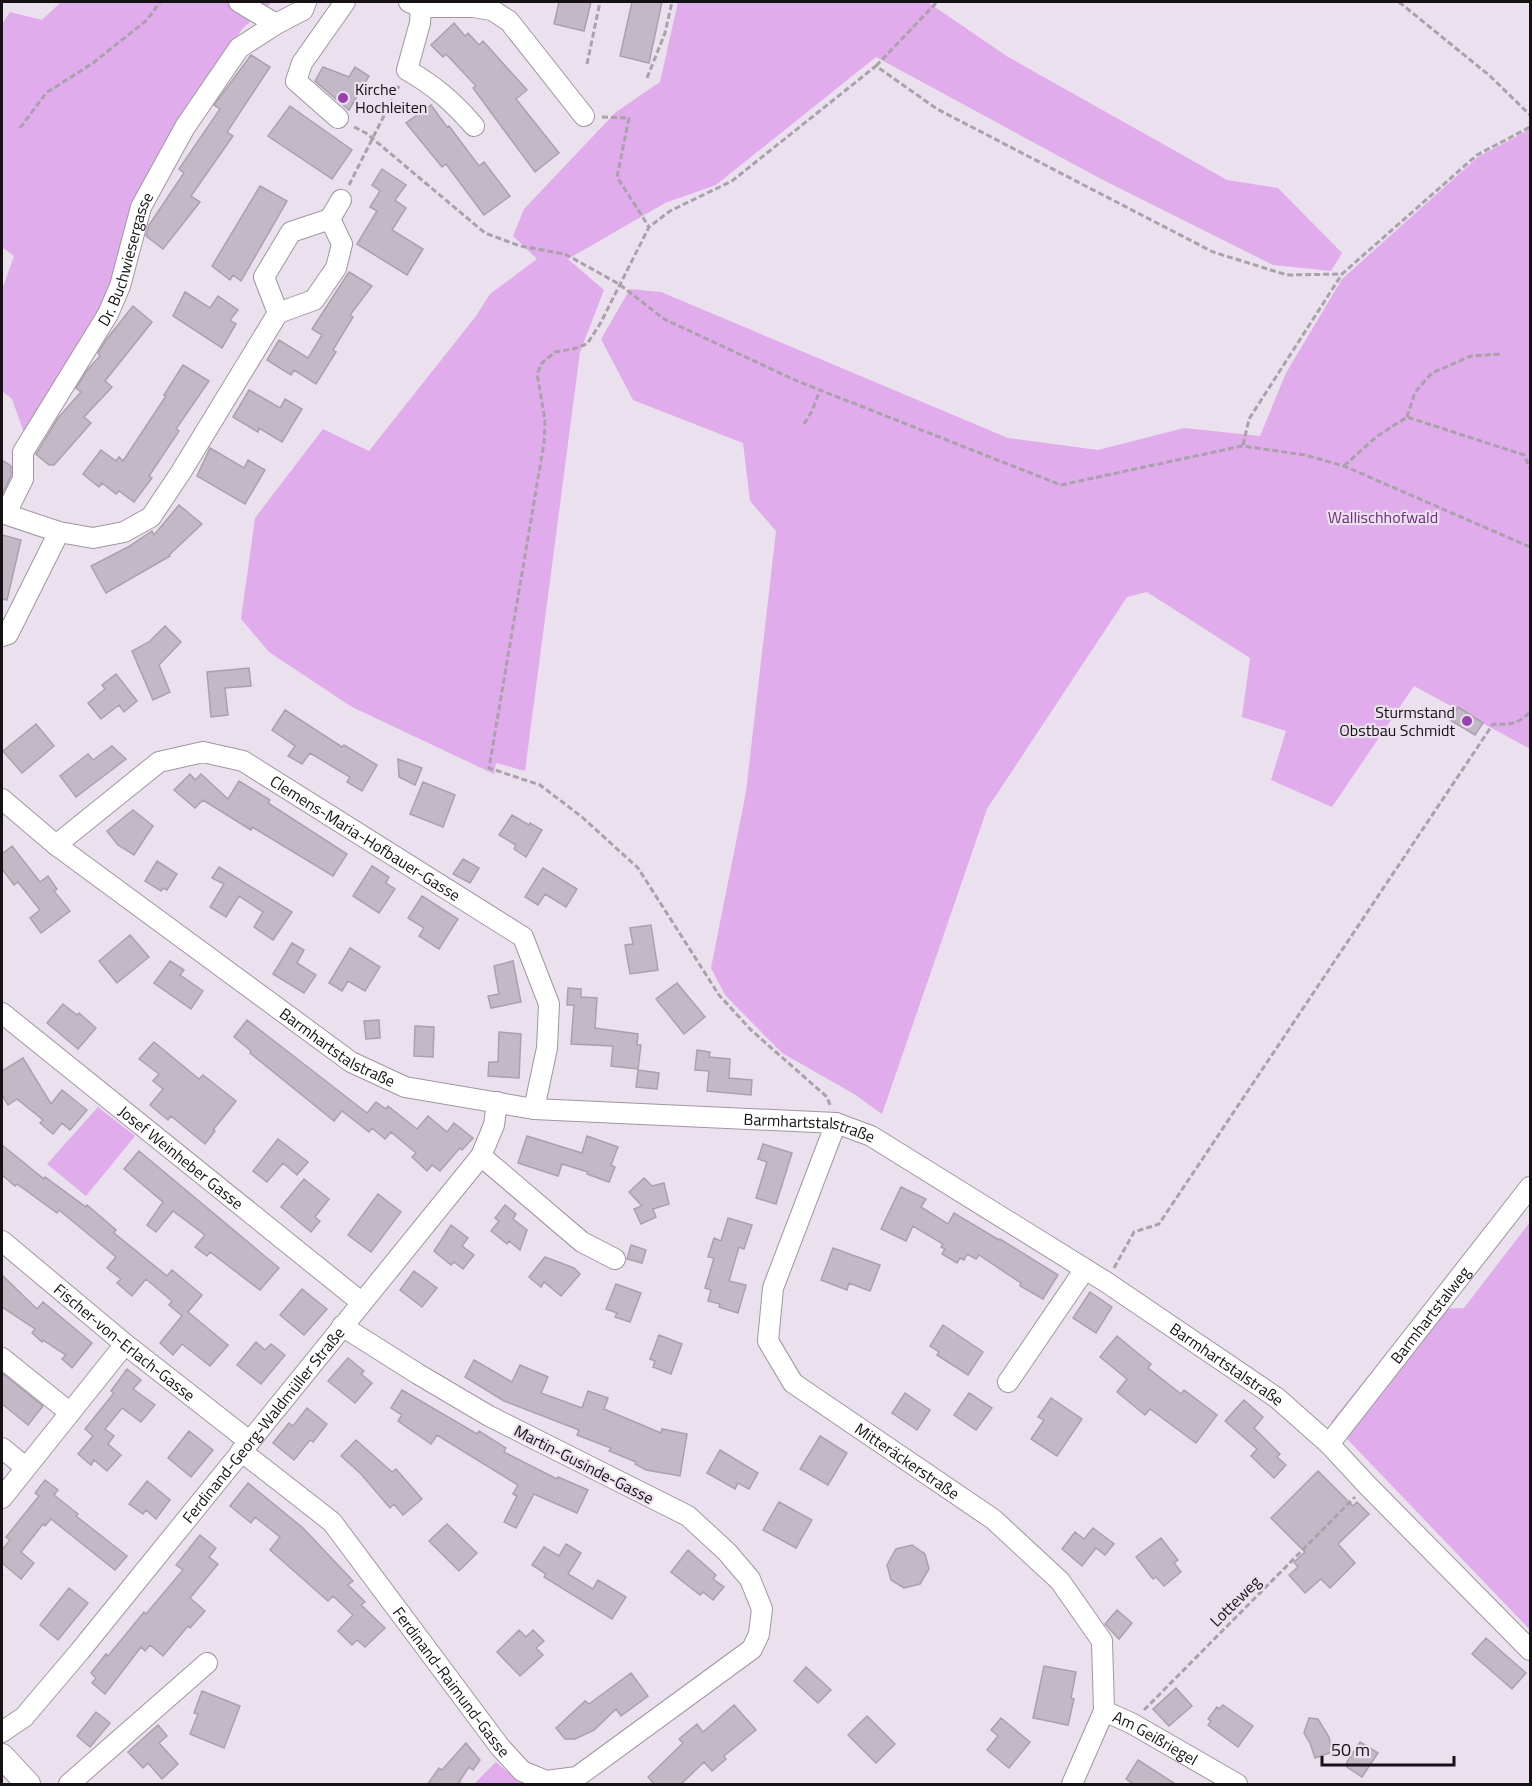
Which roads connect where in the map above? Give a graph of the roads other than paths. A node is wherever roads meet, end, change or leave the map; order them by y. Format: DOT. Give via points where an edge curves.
graph roads {
  1 [pos="239,2"];
  2 [pos="306,2"];
  3 [pos="345,2"];
  4 [pos="419,3"];
  5 [pos="276,24"];
  6 [pos="584,116"];
  7 [pos="338,118"];
  8 [pos="474,126"];
  9 [pos="341,200"];
  10 [pos="330,219"];
  11 [pos="278,313"];
  12 [pos="4,513"];
  13 [pos="59,532"];
  14 [pos="2,636"];
  15 [pos="2,799"];
  16 [pos="56,845"];
  17 [pos="2,1013"];
  18 [pos="497,1102"];
  19 [pos="534,1109"];
  20 [pos="836,1124"];
  21 [pos="481,1156"];
  22 [pos="1530,1187"];
  23 [pos="2,1241"];
  24 [pos="615,1259"];
  25 [pos="1085,1269"];
  26 [pos="361,1302"];
  27 [pos="342,1326"];
  28 [pos="125,1344"];
  29 [pos="2,1358"];
  30 [pos="1008,1383"];
  31 [pos="69,1412"];
  32 [pos="1329,1444"];
  33 [pos="245,1446"];
  34 [pos="2,1448"];
  35 [pos="25,1467"];
  36 [pos="2,1498"];
  37 [pos="752,1649"];
  38 [pos="1530,1650"];
  39 [pos="207,1663"];
  40 [pos="1104,1711"];
  41 [pos="2,1732"];
  42 [pos="2,1756"];
  43 [pos="28,1785"];
  44 [pos="69,1785"];
  45 [pos="1072,1785"];
  46 [pos="1237,1785"];
  1 -- 5 [label="street"];
  2 -- 5 [label="street, Dr. Buchwiesergasse" via="303,10"];
  3 -- 7 [label="street" via="302,63 296,81"];
  4 -- 6 [label="street" via="492,10 509,21"];
  4 -- 8 [label="street" via="420,23 407,70 432,84"];
  5 -- 12 [label="street, Dr. Buchwiesergasse" via="239,48 185,127 141,207 120,286 108,314 23,452 23,479"];
  9 -- 10 [label="street"];
  10 -- 11 [label="street" via="342,244 336,268 314,300"];
  10 -- 11 [label="street" via="291,232 264,277"];
  11 -- 13 [label="street, Dr. Buchwiesergasse" via="151,517 124,532 93,538"];
  12 -- 13 [label="street, Dr. Buchwiesergasse"];
  13 -- 14 [label="street" via="8,634"];
  15 -- 16 [label="street, Barmhartstalstraße"];
  16 -- 18 [label="street, Barmhartstalstraße" via="351,1062 405,1087"];
  16 -- 19 [label="street, Clemens-Maria-Hofbauer-Gasse" via="159,762 202,752 243,761 523,937 549,1004 547,1048"];
  17 -- 26 [label="street, Josef Weinheber Gasse"];
  18 -- 19 [label="street, Barmhartstalstraße"];
  18 -- 21 [label="street, Ferdinand-Georg-Waldmüller Straße" via="494,1125"];
  19 -- 20 [label="street, Barmhartstalstraße"];
  20 -- 25 [label="street, Barmhartstalstraße" via="870,1136"];
  20 -- 40 [label="street, Mitteräckerstraße" via="773,1288 768,1341 793,1383 993,1519 1060,1581 1102,1641"];
  21 -- 24 [label="street" via="582,1242"];
  21 -- 26 [label="street, Ferdinand-Georg-Waldmüller Straße"];
  22 -- 32 [label="street, Barmhartstalweg"];
  23 -- 28 [label="street, Fischer-von-Erlach-Gasse"];
  25 -- 30 [label="street"];
  25 -- 32 [label="street, Barmhartstalstraße" via="1276,1398"];
  26 -- 27 [label="street, Ferdinand-Georg-Waldmüller Straße"];
  27 -- 33 [label="street, Ferdinand-Georg-Waldmüller Straße"];
  27 -- 37 [label="street, Martin-Gusinde-Gasse" via="489,1416 688,1516 728,1552 750,1579 762,1609 759,1634"];
  28 -- 31 [label="street"];
  28 -- 33 [label="street, Fischer-von-Erlach-Gasse"];
  29 -- 31 [label="street"];
  31 -- 35 [label="street"];
  32 -- 38 [label="street, Barmhartstalstraße"];
  33 -- 37 [label="street, Ferdinand-Raimund-Gasse" via="332,1522 500,1747 522,1771 546,1781 577,1777"];
  33 -- 41 [label="street, Ferdinand-Georg-Waldmüller Straße" via="24,1717"];
  34 -- 35 [label="street"];
  35 -- 36 [label="street"];
  39 -- 44 [label="street"];
  40 -- 45 [label="street, Mitteräckerstraße"];
  40 -- 46 [label="street, Am Geißriegel"];
  42 -- 43 [label="main road"];
}
